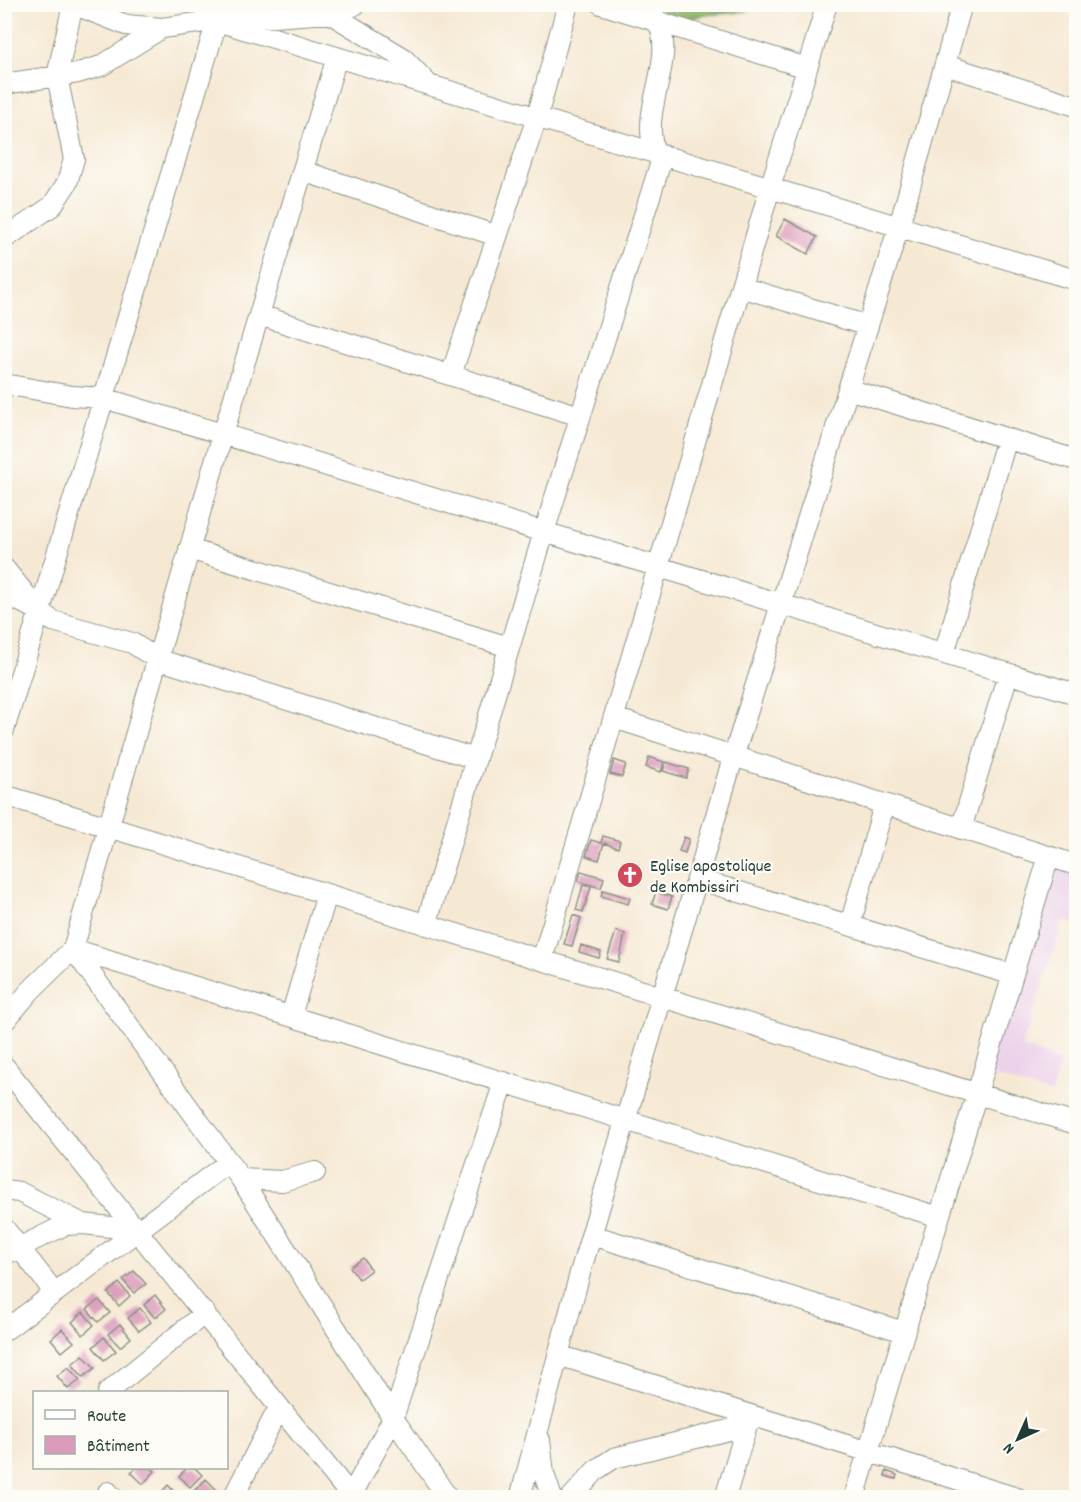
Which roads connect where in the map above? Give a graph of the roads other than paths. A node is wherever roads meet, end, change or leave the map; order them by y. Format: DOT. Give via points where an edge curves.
graph roads {
  1 [pos="356,4"];
  2 [pos="568,4"];
  3 [pos="601,4"];
  4 [pos="645,4"];
  5 [pos="812,4"];
  6 [pos="827,4"];
  7 [pos="962,4"];
  8 [pos="73,5"];
  9 [pos="324,9"];
  10 [pos="217,21"];
  11 [pos="659,22"];
  12 [pos="162,28"];
  13 [pos="818,35"];
  14 [pos="338,57"];
  15 [pos="945,65"];
  16 [pos="807,68"];
  17 [pos="57,76"];
  18 [pos="4,84"];
  19 [pos="428,85"];
  20 [pos="1077,106"];
  21 [pos="537,117"];
  22 [pos="658,154"];
  23 [pos="303,171"];
  24 [pos="770,188"];
  25 [pos="899,226"];
  26 [pos="497,236"];
  27 [pos="4,239"];
  28 [pos="1077,280"];
  29 [pos="741,287"];
  30 [pos="259,315"];
  31 [pos="868,326"];
  32 [pos="451,375"];
  33 [pos="4,384"];
  34 [pos="848,389"];
  35 [pos="104,398"];
  36 [pos="580,416"];
  37 [pos="223,434"];
  38 [pos="1007,438"];
  39 [pos="1075,452"];
  40 [pos="544,532"];
  41 [pos="189,549"];
  42 [pos="659,567"];
  43 [pos="4,568"];
  44 [pos="4,594"];
  45 [pos="781,604"];
  46 [pos="40,612"];
  47 [pos="509,647"];
  48 [pos="944,654"];
  49 [pos="157,660"];
  50 [pos="1008,674"];
  51 [pos="1075,688"];
  52 [pos="614,718"];
  53 [pos="4,730"];
  54 [pos="733,758"];
  55 [pos="476,759"];
  56 [pos="4,795"];
  57 [pos="884,805"];
  58 [pos="108,827"];
  59 [pos="961,829"];
  60 [pos="1049,856"];
  61 [pos="1077,865"];
  62 [pos="697,879"];
  63 [pos="327,894"];
  64 [pos="426,925"];
  65 [pos="850,925"];
  66 [pos="73,949"];
  67 [pos="542,960"];
  68 [pos="1012,975"];
  69 [pos="662,997"];
  70 [pos="291,1016"];
  71 [pos="4,1022"];
  72 [pos="4,1066"];
  73 [pos="504,1082"];
  74 [pos="977,1093"];
  75 [pos="626,1120"];
  76 [pos="1077,1124"];
  77 [pos="229,1162"];
  78 [pos="315,1172"];
  79 [pos="241,1179"];
  80 [pos="4,1190"];
  81 [pos="939,1217"];
  82 [pos="83,1224"];
  83 [pos="4,1228"];
  84 [pos="139,1230"];
  85 [pos="592,1235"];
  86 [pos="12,1251"];
  87 [pos="56,1293"];
  88 [pos="205,1313"];
  89 [pos="4,1331"];
  90 [pos="904,1332"];
  91 [pos="558,1355"];
  92 [pos="109,1391"];
  93 [pos="279,1407"];
  94 [pos="750,1415"];
  95 [pos="393,1418"];
  96 [pos="539,1429"];
  97 [pos="868,1451"];
  98 [pos="233,1497"];
  99 [pos="350,1497"];
  100 [pos="448,1497"];
  101 [pos="520,1497"];
  102 [pos="552,1497"];
  103 [pos="571,1497"];
  104 [pos="725,1497"];
  105 [pos="854,1497"];
  106 [pos="1017,1497"];
  1 -- 9 [label="street" via="342,12"];
  2 -- 21 [label="street"];
  3 -- 11 [label="street"];
  4 -- 11 [label="street"];
  5 -- 13 [label="street"];
  6 -- 13 [label="street"];
  7 -- 15 [label="street"];
  8 -- 12 [label="street" via="126,25"];
  8 -- 17 [label="street"];
  9 -- 10 [label="street"];
  9 -- 19 [label="street" via="402,57"];
  10 -- 12 [label="street"];
  10 -- 14 [label="street"];
  10 -- 35 [label="street"];
  11 -- 16 [label="street"];
  11 -- 22 [label="street" via="663,64 650,125"];
  12 -- 17 [label="street" via="101,66"];
  13 -- 16 [label="street"];
  14 -- 19 [label="street"];
  14 -- 23 [label="street"];
  15 -- 20 [label="street"];
  15 -- 25 [label="street"];
  16 -- 24 [label="street"];
  17 -- 18 [label="street"];
  17 -- 27 [label="street" via="74,159 67,183 52,206"];
  19 -- 21 [label="street"];
  21 -- 22 [label="street"];
  21 -- 26 [label="street"];
  22 -- 24 [label="street"];
  22 -- 36 [label="street"];
  23 -- 26 [label="street"];
  23 -- 30 [label="street"];
  24 -- 25 [label="street"];
  24 -- 29 [label="street"];
  25 -- 28 [label="street"];
  25 -- 31 [label="street"];
  26 -- 32 [label="street"];
  29 -- 31 [label="street"];
  29 -- 42 [label="street"];
  30 -- 32 [label="street"];
  30 -- 37 [label="street"];
  31 -- 34 [label="street"];
  32 -- 36 [label="street"];
  33 -- 35 [label="street"];
  34 -- 38 [label="street"];
  34 -- 45 [label="street"];
  35 -- 37 [label="street"];
  35 -- 46 [label="street"];
  36 -- 40 [label="street"];
  37 -- 40 [label="street"];
  37 -- 41 [label="street"];
  38 -- 39 [label="street"];
  38 -- 48 [label="street"];
  40 -- 42 [label="street"];
  40 -- 47 [label="street"];
  41 -- 47 [label="street"];
  41 -- 49 [label="street"];
  42 -- 45 [label="street"];
  42 -- 52 [label="street"];
  43 -- 46 [label="street"];
  44 -- 46 [label="street"];
  45 -- 48 [label="street"];
  45 -- 54 [label="street"];
  46 -- 49 [label="street" via="82,631 132,643"];
  46 -- 53 [label="street"];
  47 -- 55 [label="street"];
  48 -- 50 [label="street"];
  49 -- 55 [label="street"];
  49 -- 58 [label="street"];
  50 -- 51 [label="street"];
  50 -- 59 [label="street"];
  52 -- 54 [label="street"];
  52 -- 67 [label="street"];
  54 -- 57 [label="street"];
  54 -- 62 [label="street"];
  55 -- 64 [label="street"];
  56 -- 58 [label="street"];
  57 -- 59 [label="street"];
  57 -- 65 [label="street"];
  58 -- 63 [label="street"];
  58 -- 66 [label="street"];
  59 -- 60 [label="street"];
  60 -- 61 [label="street"];
  60 -- 68 [label="street"];
  62 -- 65 [label="street"];
  62 -- 69 [label="street"];
  63 -- 64 [label="street"];
  63 -- 70 [label="street"];
  64 -- 67 [label="street"];
  65 -- 68 [label="street"];
  66 -- 70 [label="street"];
  66 -- 71 [label="street"];
  66 -- 77 [label="street"];
  67 -- 69 [label="street"];
  68 -- 74 [label="street"];
  69 -- 74 [label="street"];
  69 -- 75 [label="street"];
  70 -- 73 [label="street"];
  72 -- 84 [label="street"];
  73 -- 75 [label="street"];
  73 -- 95 [label="street"];
  74 -- 76 [label="street"];
  74 -- 81 [label="street"];
  75 -- 81 [label="street"];
  75 -- 85 [label="street"];
  77 -- 79 [label="street"];
  77 -- 84 [label="street"];
  78 -- 79 [label="street" via="282,1181"];
  79 -- 95 [label="street"];
  80 -- 82 [label="street" via="19,1192"];
  81 -- 90 [label="street"];
  82 -- 84 [label="street"];
  82 -- 86 [label="street" via="64,1226"];
  83 -- 86 [label="street"];
  84 -- 87 [label="street"];
  84 -- 88 [label="street"];
  85 -- 90 [label="street"];
  85 -- 91 [label="street"];
  86 -- 87 [label="street"];
  87 -- 89 [label="street"];
  88 -- 92 [label="street"];
  88 -- 93 [label="street"];
  90 -- 97 [label="street"];
  91 -- 94 [label="street"];
  91 -- 96 [label="street"];
  93 -- 98 [label="street"];
  93 -- 99 [label="street"];
  94 -- 97 [label="street"];
  94 -- 103 [label="street" via="733,1429 614,1458 596,1470"];
  94 -- 104 [label="street"];
  95 -- 99 [label="street"];
  95 -- 100 [label="street"];
  96 -- 101 [label="street"];
  96 -- 102 [label="street" via="544,1474"];
  97 -- 105 [label="street"];
  97 -- 106 [label="street"];
}
